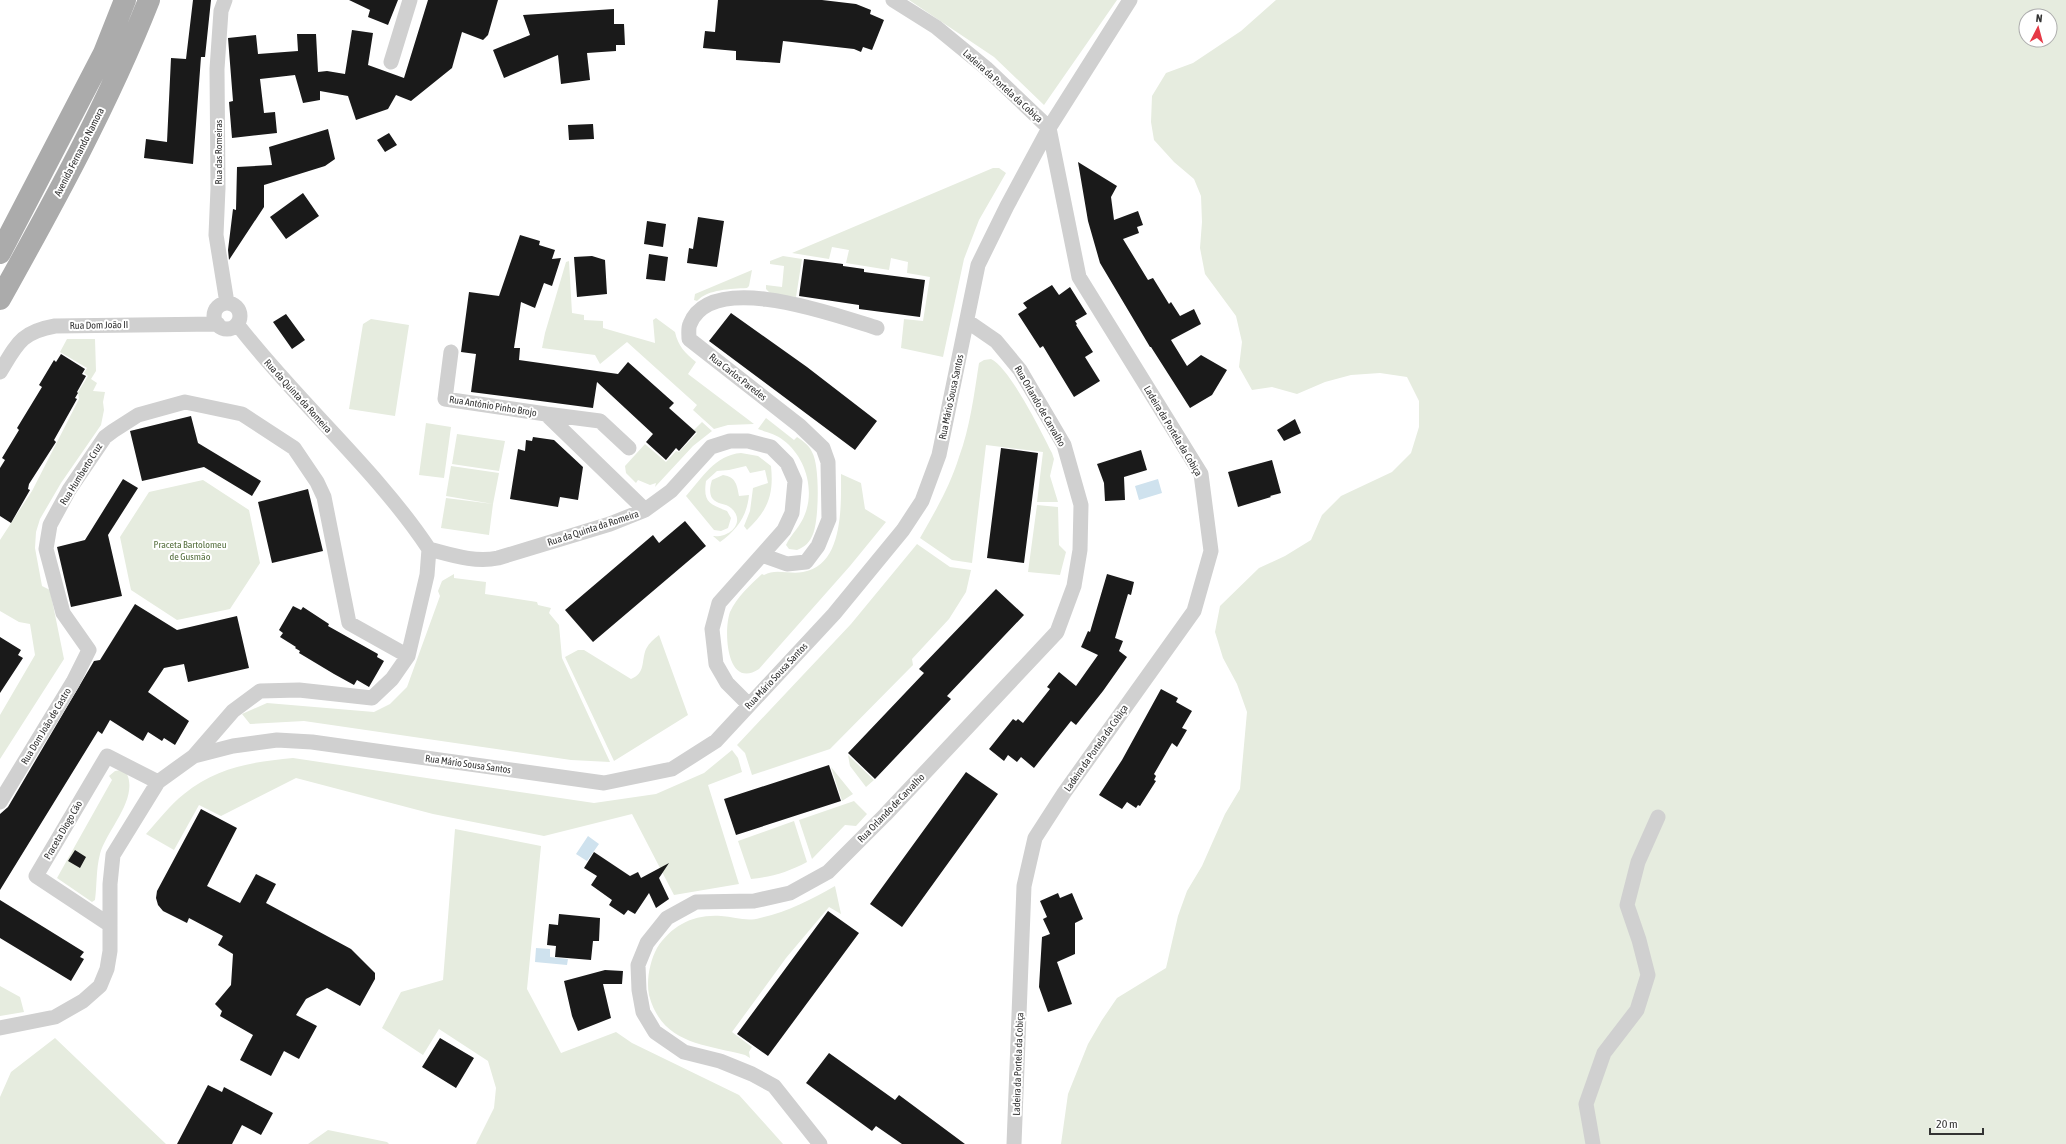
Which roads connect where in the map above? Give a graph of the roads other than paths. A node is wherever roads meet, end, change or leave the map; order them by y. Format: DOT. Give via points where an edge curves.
graph roads {
  1 [pos="125,0"];
  2 [pos="149,0"];
  3 [pos="225,0"];
  4 [pos="410,0"];
  5 [pos="893,0"];
  6 [pos="1130,0"];
  7 [pos="391,62"];
  8 [pos="1049,128"];
  9 [pos="0,253"];
  10 [pos="0,299"];
  11 [pos="227,303"];
  12 [pos="967,321"];
  13 [pos="218,324"];
  14 [pos="237,324"];
  15 [pos="877,328"];
  16 [pos="451,352"];
  17 [pos="0,372"];
  18 [pos="546,414"];
  19 [pos="630,448"];
  20 [pos="645,510"];
  21 [pos="429,549"];
  22 [pos="762,555"];
  23 [pos="89,650"];
  24 [pos="408,656"];
  25 [pos="749,705"];
  26 [pos="194,756"];
  27 [pos="158,782"];
  28 [pos="0,802"];
  29 [pos="1658,816"];
  30 [pos="110,925"];
  31 [pos="0,1028"];
  32 [pos="820,1144"];
  33 [pos="1014,1144"];
  34 [pos="1592,1144"];
  1 -- 9 [label="main road" via="104,53"];
  2 -- 10 [label="main road, Avenida Fernando Namora" via="134,39 99,113"];
  3 -- 11 [label="street, Rua das Romeiras" via="221,11 216,70 216,235"];
  4 -- 7 [label="street"];
  5 -- 8 [label="street, Ladeira da Portela da Cobiça" via="936,27 986,68"];
  6 -- 8 [label="street, Rua Mário Sousa Santos"];
  8 -- 12 [label="street, Rua Mário Sousa Santos" via="978,265"];
  8 -- 33 [label="street, Ladeira da Portela da Cobiça" via="1079,278 1201,474 1211,550 1194,611 1064,793 1035,838 1024,886"];
  11 -- 13 [label="street" via="219,306 215,313"];
  11 -- 14 [label="street" via="235,306 240,312"];
  12 -- 25 [label="street, Rua Mário Sousa Santos" via="939,455 922,501 903,530 834,614"];
  12 -- 32 [label="street, Rua Orlando de Carvalho" via="996,341 1020,370 1064,445 1081,505 1080,550 1074,586 1057,632 828,872 790,893 754,901 696,902 667,918 647,943 638,965 643,1012 655,1032 684,1052 720,1061 774,1086"];
  13 -- 14 [label="street, Rua Dom João II" via="225,328"];
  13 -- 17 [label="street, Rua Dom João II" via="55,326 39,329 26,336 13,350"];
  14 -- 21 [label="street, Rua da Quinta da Romeira" via="266,362 406,515"];
  15 -- 22 [label="street, Rua Carlos Paredes" via="797,304 738,297 713,302 697,313 690,324 689,339 800,426 823,448 828,462 829,519 818,546 806,562 787,564"];
  16 -- 18 [label="street, Rua António Pinho Brojo" via="445,399"];
  18 -- 19 [label="street" via="600,421"];
  18 -- 20 [label="street, Rua António Pinho Brojo"];
  20 -- 21 [label="street, Rua da Quinta da Romeira" via="610,524 487,560 461,558"];
  20 -- 22 [label="street, Rua da Quinta da Romeira" via="671,491 711,447 730,441 748,441 771,447 787,463 795,481 794,496 792,513 784,530"];
  21 -- 24 [label="street" via="427,575"];
  22 -- 25 [label="street, Rua da Quinta da Romeira" via="719,603 712,630 716,664 727,683"];
  23 -- 24 [label="street, Rua Humberto Cruz" via="63,613 46,549 50,525 69,490 105,437 138,415 185,402 242,414 294,448 324,497 349,623"];
  23 -- 28 [label="street, Rua Dom João de Castro" via="73,682"];
  24 -- 26 [label="street" via="392,679 372,698 299,690 260,691 233,711"];
  25 -- 26 [label="street, Rua Mário Sousa Santos" via="716,741 672,768 604,783 305,741 277,740 233,746"];
  26 -- 27 [label="street"];
  27 -- 30 [label="street" via="113,855"];
  27 -- 30 [label="street, Praceta Diogo Cão" via="106,756 36,876"];
  29 -- 34 [label="street" via="1638,862 1627,905 1648,975 1637,1010 1604,1053 1586,1104"];
  30 -- 31 [label="street" via="110,951 107,969 100,986 83,1001 55,1017"];
}
